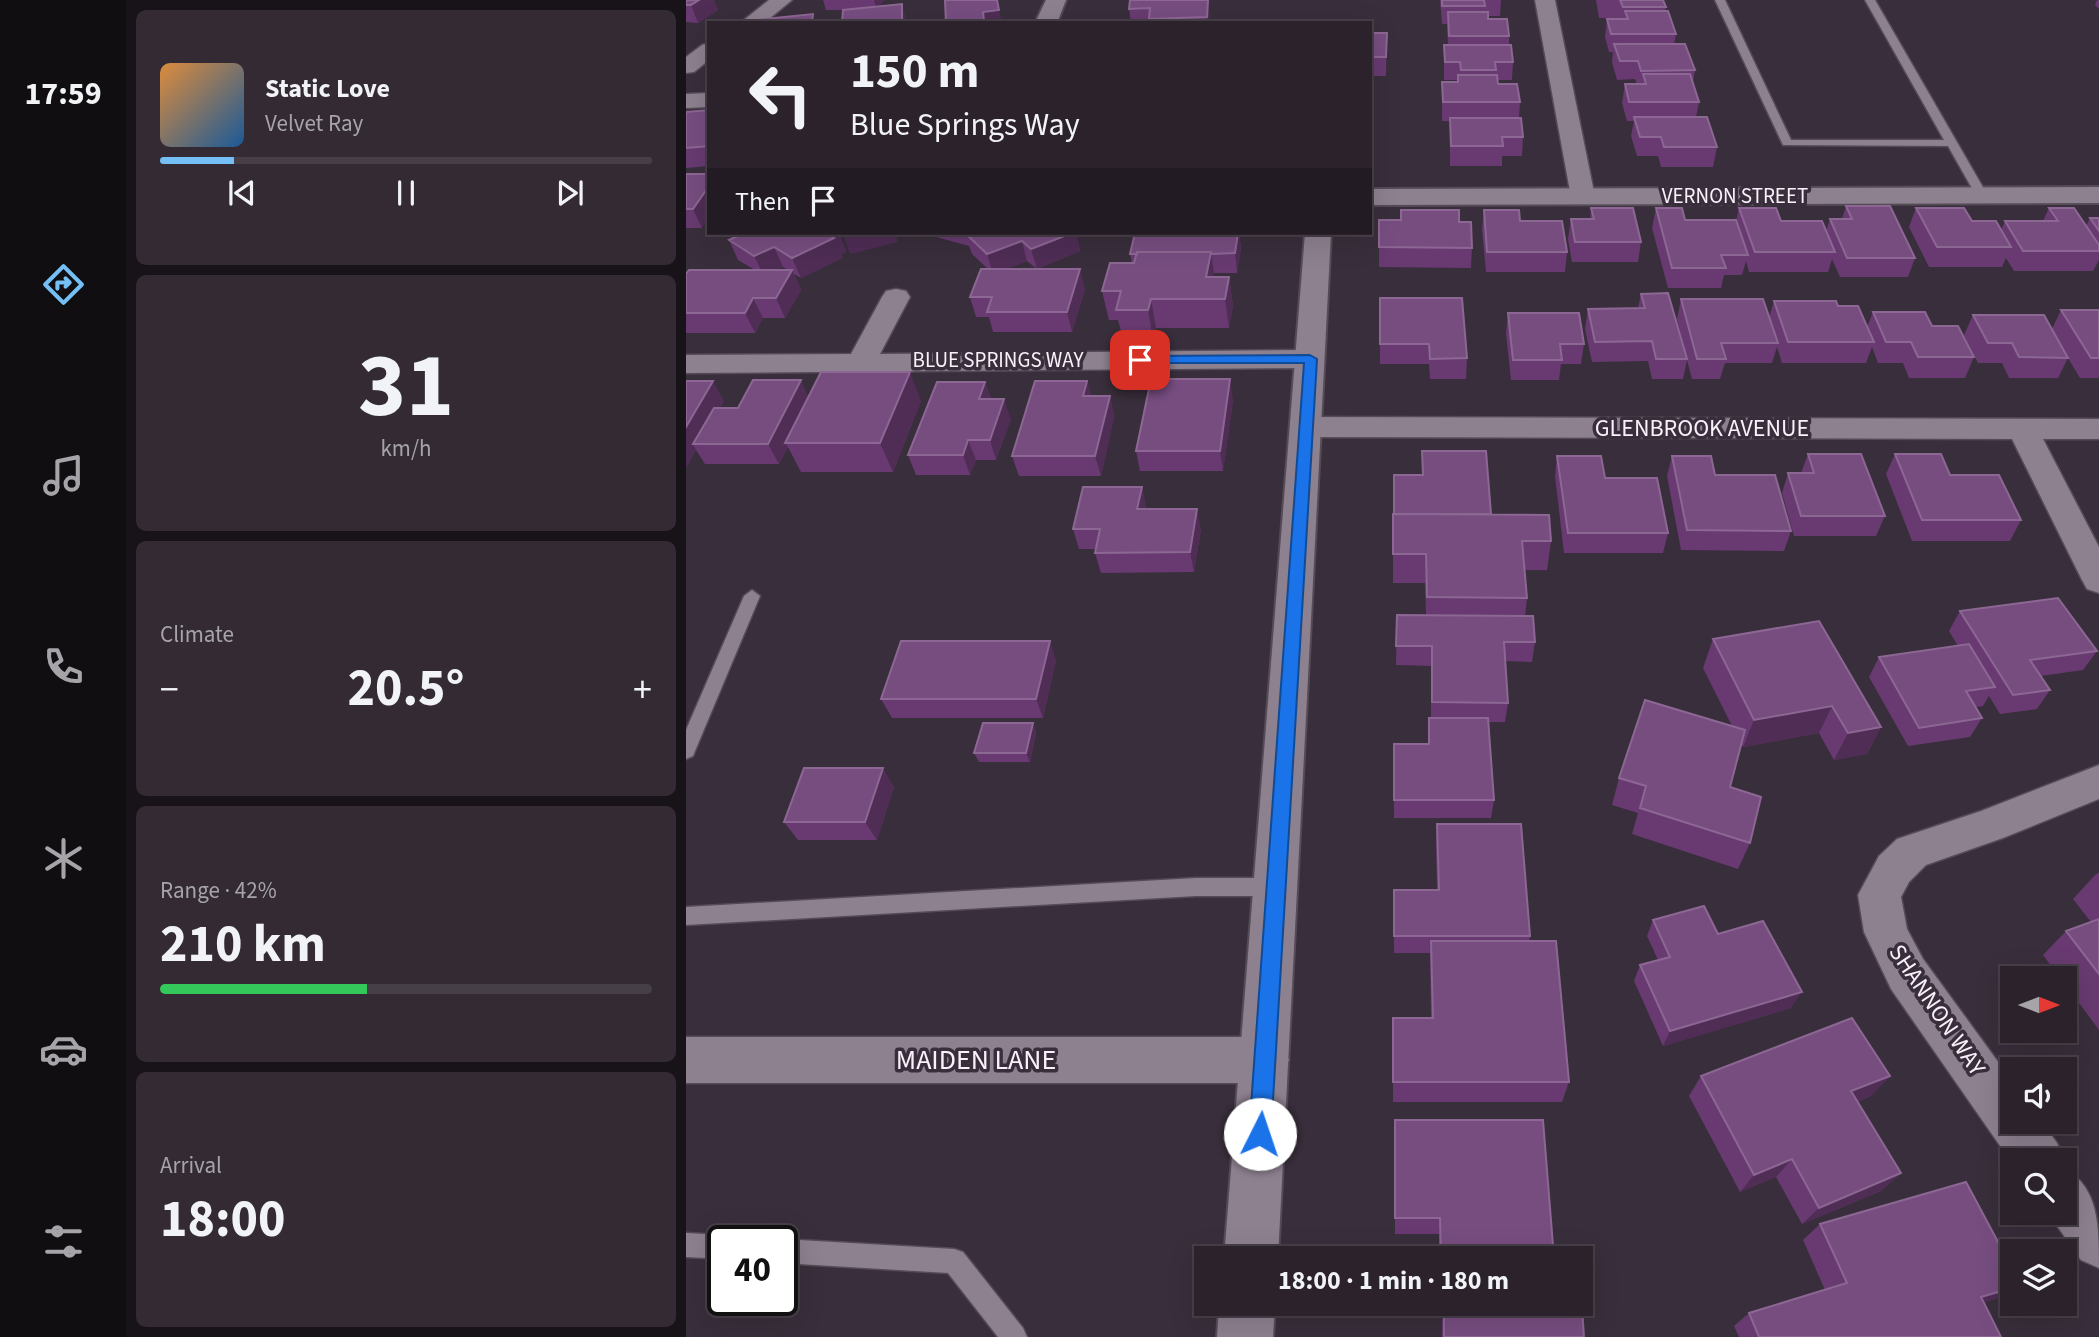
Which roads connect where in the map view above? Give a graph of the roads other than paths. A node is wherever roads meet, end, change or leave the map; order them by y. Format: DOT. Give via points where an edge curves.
graph roads {
  1 [pos="782,0"];
  2 [pos="1056,0"];
  3 [pos="1545,0"];
  4 [pos="1720,0"];
  5 [pos="1870,0"];
  6 [pos="753,21"];
  7 [pos="1047,21"];
  8 [pos="707,51"];
  9 [pos="686,67"];
  10 [pos="707,100"];
  11 [pos="686,101"];
  12 [pos="1951,143"];
  13 [pos="2099,195"];
  14 [pos="1982,196"];
  15 [pos="1372,197"];
  16 [pos="1583,197"];
  17 [pos="1318,235"];
  18 [pos="896,298"];
  19 [pos="1310,359"];
  20 [pos="862,361"];
  21 [pos="686,364"];
  22 [pos="1306,427"];
  23 [pos="2023,429"];
  24 [pos="2099,429"];
  25 [pos="2099,580"];
  26 [pos="752,596"];
  27 [pos="686,751"];
  28 [pos="2099,782"];
  29 [pos="1277,887"];
  30 [pos="686,916"];
  31 [pos="686,1060"];
  32 [pos="1266,1060"];
  33 [pos="2000,1103"];
  34 [pos="2077,1211"];
  35 [pos="2099,1242"];
  36 [pos="686,1245"];
  37 [pos="707,1246"];
  38 [pos="1252,1246"];
  39 [pos="798,1252"];
  40 [pos="1246,1316"];
  41 [pos="1014,1337"];
  42 [pos="1245,1337"];
  1 -- 6 [label="street"];
  2 -- 7 [label="street"];
  3 -- 16 [label="street"];
  4 -- 12 [label="lane" via="1787,143"];
  5 -- 12 [label="lane"];
  8 -- 9 [label="street"];
  10 -- 11 [label="street"];
  12 -- 14 [label="lane"];
  13 -- 14 [label="street, VERNON STREET"];
  14 -- 16 [label="street, VERNON STREET"];
  15 -- 16 [label="street, VERNON STREET"];
  17 -- 19 [label="street"];
  18 -- 20 [label="street"];
  19 -- 20 [label="street, BLUE SPRINGS WAY"];
  19 -- 22 [label="street"];
  20 -- 21 [label="street, BLUE SPRINGS WAY"];
  22 -- 23 [label="street, GLENBROOK AVENUE"];
  22 -- 29 [label="street"];
  23 -- 24 [label="street, GLENBROOK AVENUE"];
  23 -- 25 [label="street"];
  26 -- 27 [label="lane"];
  28 -- 33 [label="street, SHANNON WAY" via="1913,852 1894,869 1879,895 1886,932 1907,974"];
  29 -- 30 [label="lane" via="1196,887"];
  29 -- 32 [label="street"];
  31 -- 32 [label="street, MAIDEN LANE"];
  32 -- 38 [label="street"];
  34 -- 35 [label="street"];
  36 -- 37 [label="lane"];
  39 -- 41 [label="lane" via="954,1261"];
  40 -- 42 [label="street"];
}
